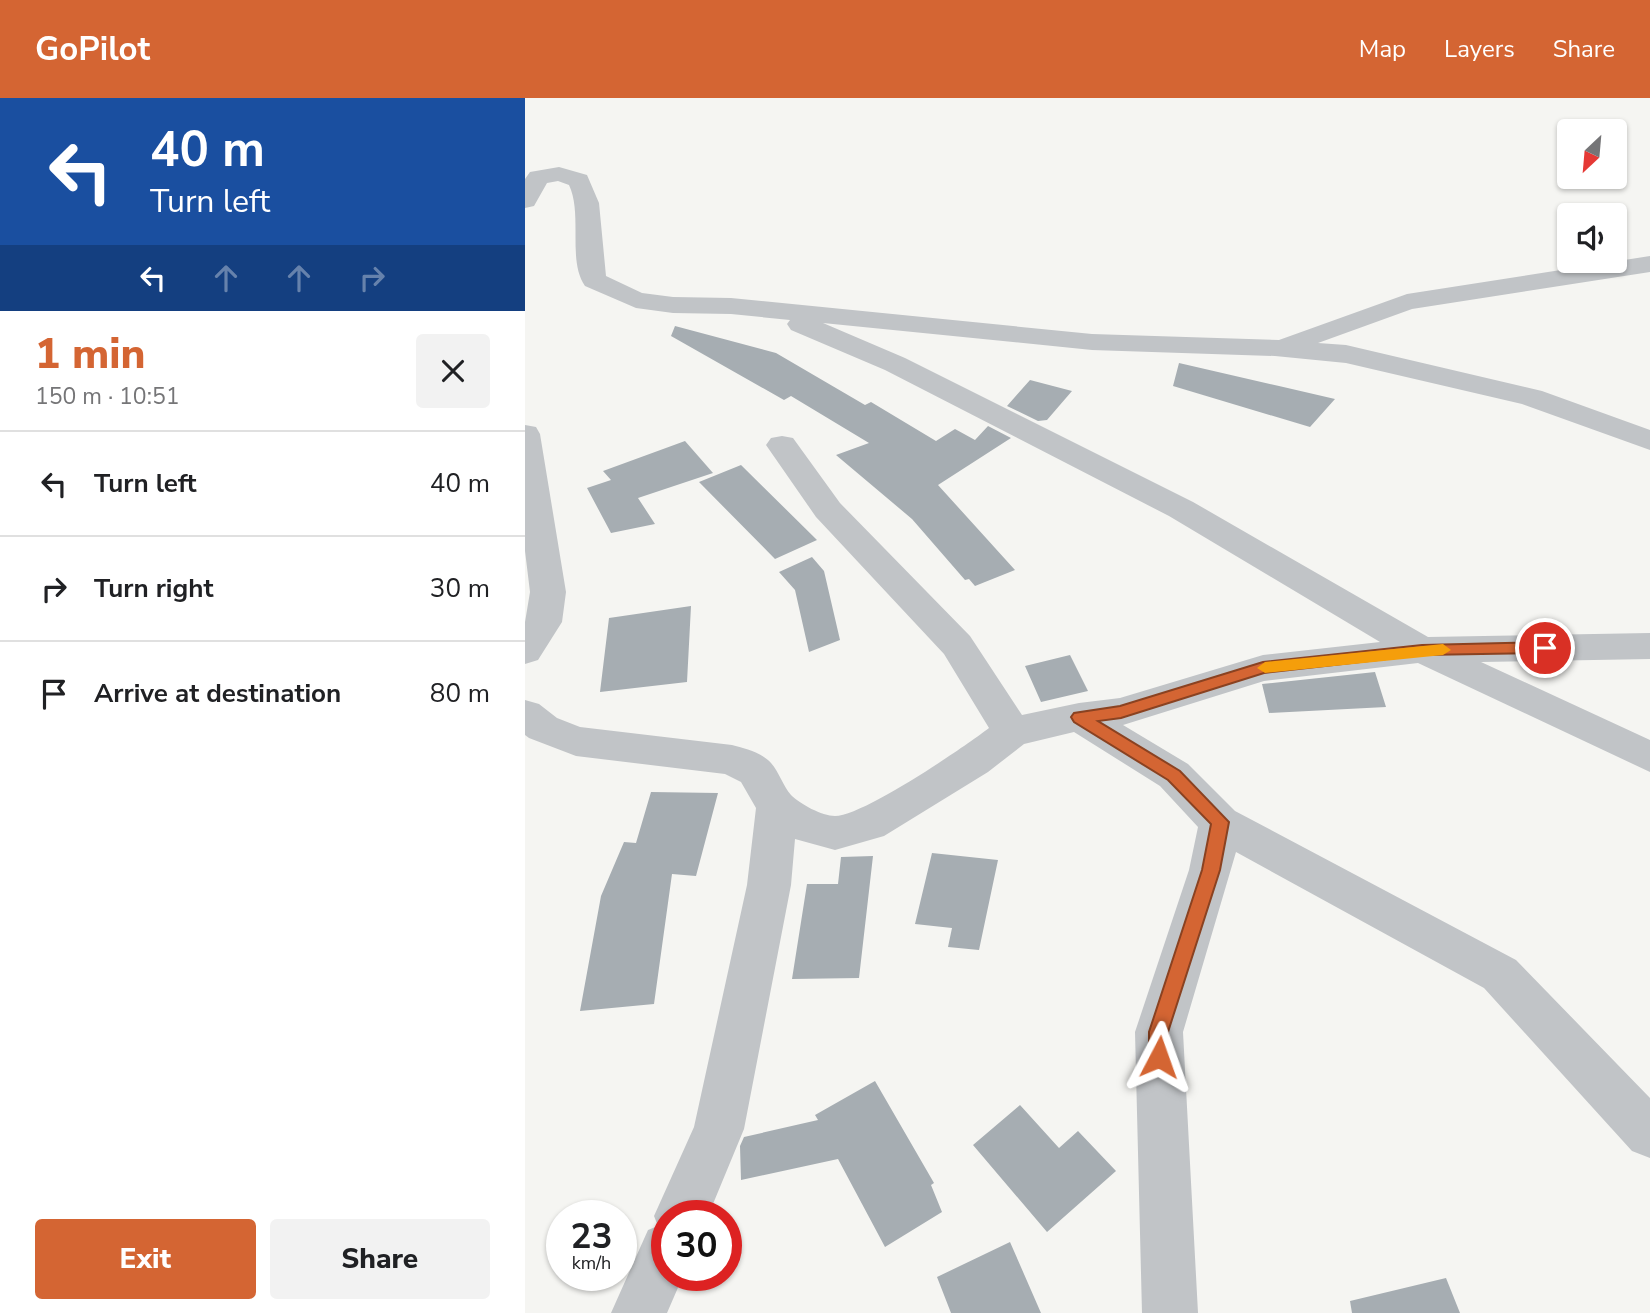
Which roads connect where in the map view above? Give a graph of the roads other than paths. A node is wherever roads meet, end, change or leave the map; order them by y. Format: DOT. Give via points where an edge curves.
graph roads {
  1 [pos="525,201"];
  2 [pos="1650,264"];
  3 [pos="768,310"];
  4 [pos="1276,348"];
  5 [pos="525,433"];
  6 [pos="1650,441"];
  7 [pos="782,445"];
  8 [pos="1650,646"];
  9 [pos="1422,650"];
  10 [pos="525,651"];
  11 [pos="525,713"];
  12 [pos="1079,717"];
  13 [pos="1012,732"];
  14 [pos="1650,757"];
  15 [pos="777,807"];
  16 [pos="1220,822"];
  17 [pos="1650,1134"];
  18 [pos="688,1200"];
  19 [pos="651,1286"];
  20 [pos="639,1313"];
  21 [pos="1170,1313"];
  1 -- 3 [label="street" via="538,177 559,174 579,180 586,192 588,262 594,280 615,292 673,305"];
  2 -- 4 [label="street" via="1407,302"];
  3 -- 4 [label="street" via="1092,342"];
  3 -- 9 [label="street" via="895,364 1181,509"];
  4 -- 6 [label="street" via="1346,354 1456,378 1531,397"];
  5 -- 10 [label="street" via="548,592 544,622"];
  7 -- 13 [label="street" via="828,510 957,645"];
  8 -- 9 [label="street"];
  9 -- 12 [label="street" via="1263,668 1121,712"];
  9 -- 14 [label="street"];
  11 -- 15 [label="street" via="543,728 576,741 732,760 755,771"];
  12 -- 13 [label="street"];
  12 -- 16 [label="street" via="1174,775"];
  13 -- 15 [label="street" via="974,761 869,824 835,833 811,828"];
  15 -- 18 [label="street" via="769,885 719,1129"];
  16 -- 17 [label="street" via="1500,974"];
  16 -- 21 [label="street" via="1211,870 1159,1032"];
  19 -- 20 [label="street"];
}
